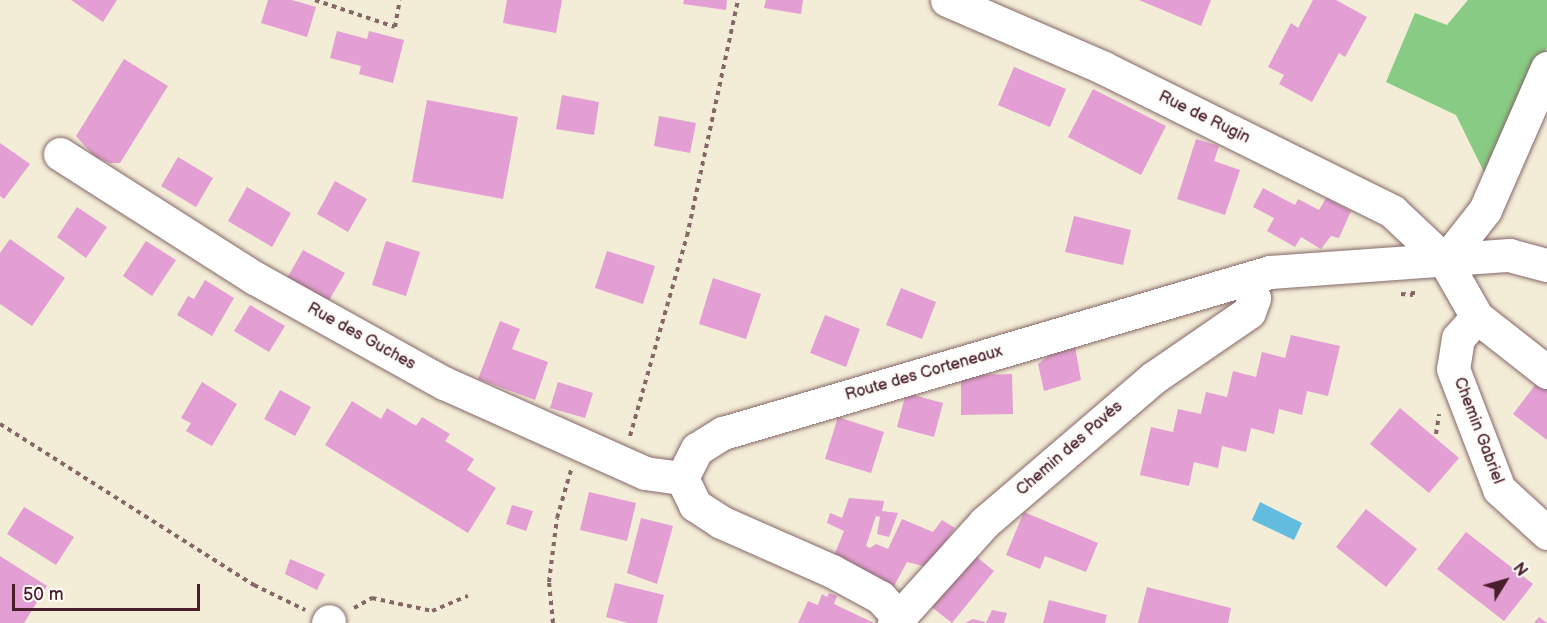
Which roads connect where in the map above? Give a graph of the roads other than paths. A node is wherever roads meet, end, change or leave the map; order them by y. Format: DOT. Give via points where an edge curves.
graph roads {
  1 [pos="947,0"];
  2 [pos="1547,68"];
  3 [pos="60,154"];
  4 [pos="1445,261"];
  5 [pos="1547,265"];
  6 [pos="1254,298"];
  7 [pos="1477,317"];
  8 [pos="1547,372"];
  9 [pos="682,478"];
  10 [pos="1547,533"];
  11 [pos="896,620"];
  1 -- 4 [label="street, Rue de Rugin" via="1104,68 1392,211"];
  2 -- 4 [label="street" via="1485,210"];
  3 -- 9 [label="street, Rue des Guches" via="255,278 444,383 645,473"];
  4 -- 5 [label="street, Route des Corteneaux" via="1509,255"];
  4 -- 7 [label="street"];
  4 -- 9 [label="street, Route des Corteneaux" via="1270,272 723,433 697,449"];
  6 -- 11 [label="street, Chemin des Pavés" via="1249,312 1154,378 985,522 917,602"];
  7 -- 8 [label="street"];
  7 -- 10 [label="street, Chemin Gabriel" via="1458,338 1453,369 1499,489"];
  9 -- 11 [label="street" via="695,505 721,522 870,592"];
}
